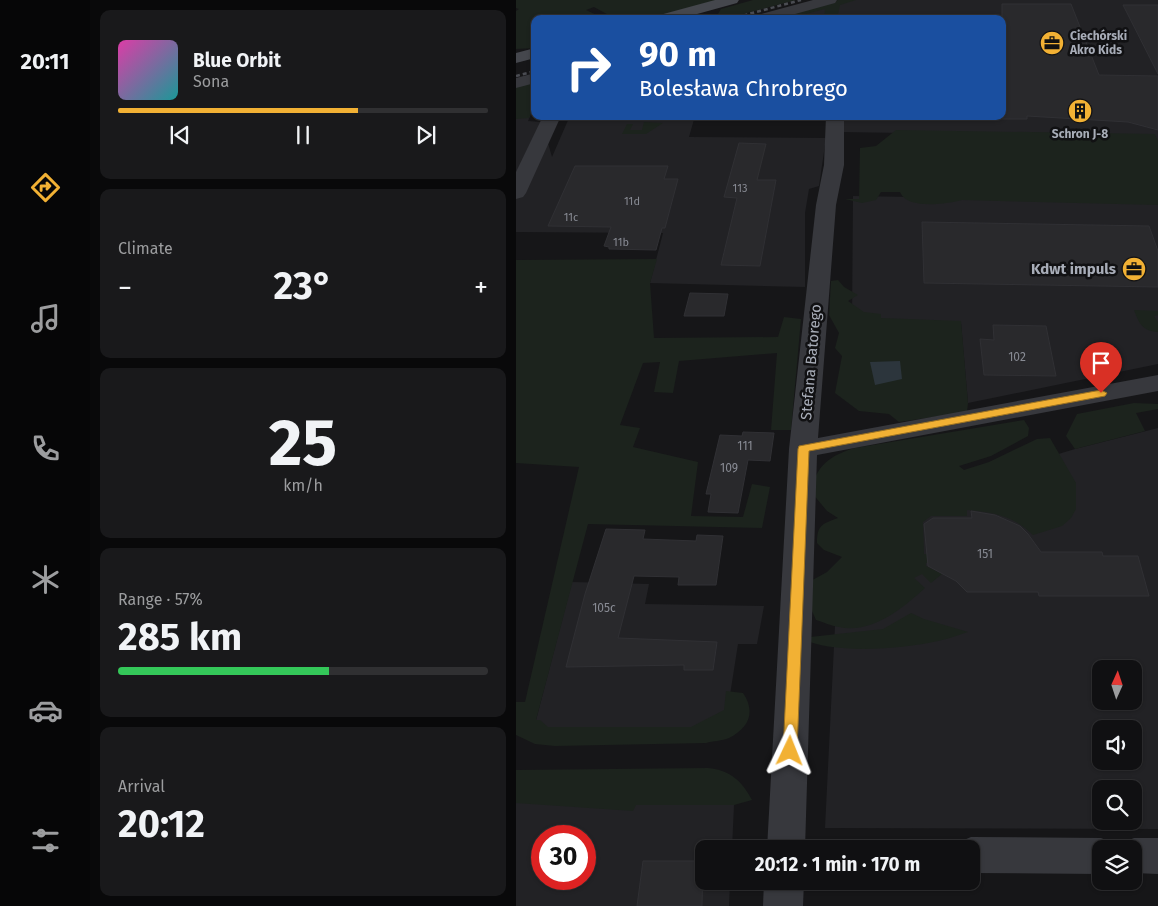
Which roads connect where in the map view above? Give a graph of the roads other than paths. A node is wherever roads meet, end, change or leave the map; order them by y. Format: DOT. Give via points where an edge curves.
graph roads {
  1 [pos="732,0"];
  2 [pos="830,0"];
  3 [pos="676,15"];
  4 [pos="774,15"];
  5 [pos="531,79"];
  6 [pos="516,83"];
  7 [pos="550,120"];
  8 [pos="835,120"];
  9 [pos="516,192"];
  10 [pos="1158,383"];
  11 [pos="803,449"];
  12 [pos="786,840"];
  13 [pos="980,855"];
  14 [pos="1092,856"];
  15 [pos="1142,856"];
  16 [pos="1158,856"];
  17 [pos="784,890"];
  18 [pos="783,906"];
  1 -- 3 [label="street"];
  2 -- 4 [label="street"];
  5 -- 6 [label="street"];
  7 -- 9 [label="street"];
  8 -- 11 [label="street, Stefana Batorego" via="834,165 825,214"];
  10 -- 11 [label="street"];
  11 -- 12 [label="street, Stefana Batorego"];
  13 -- 14 [label="street"];
  15 -- 16 [label="street"];
  17 -- 18 [label="street"];
}
